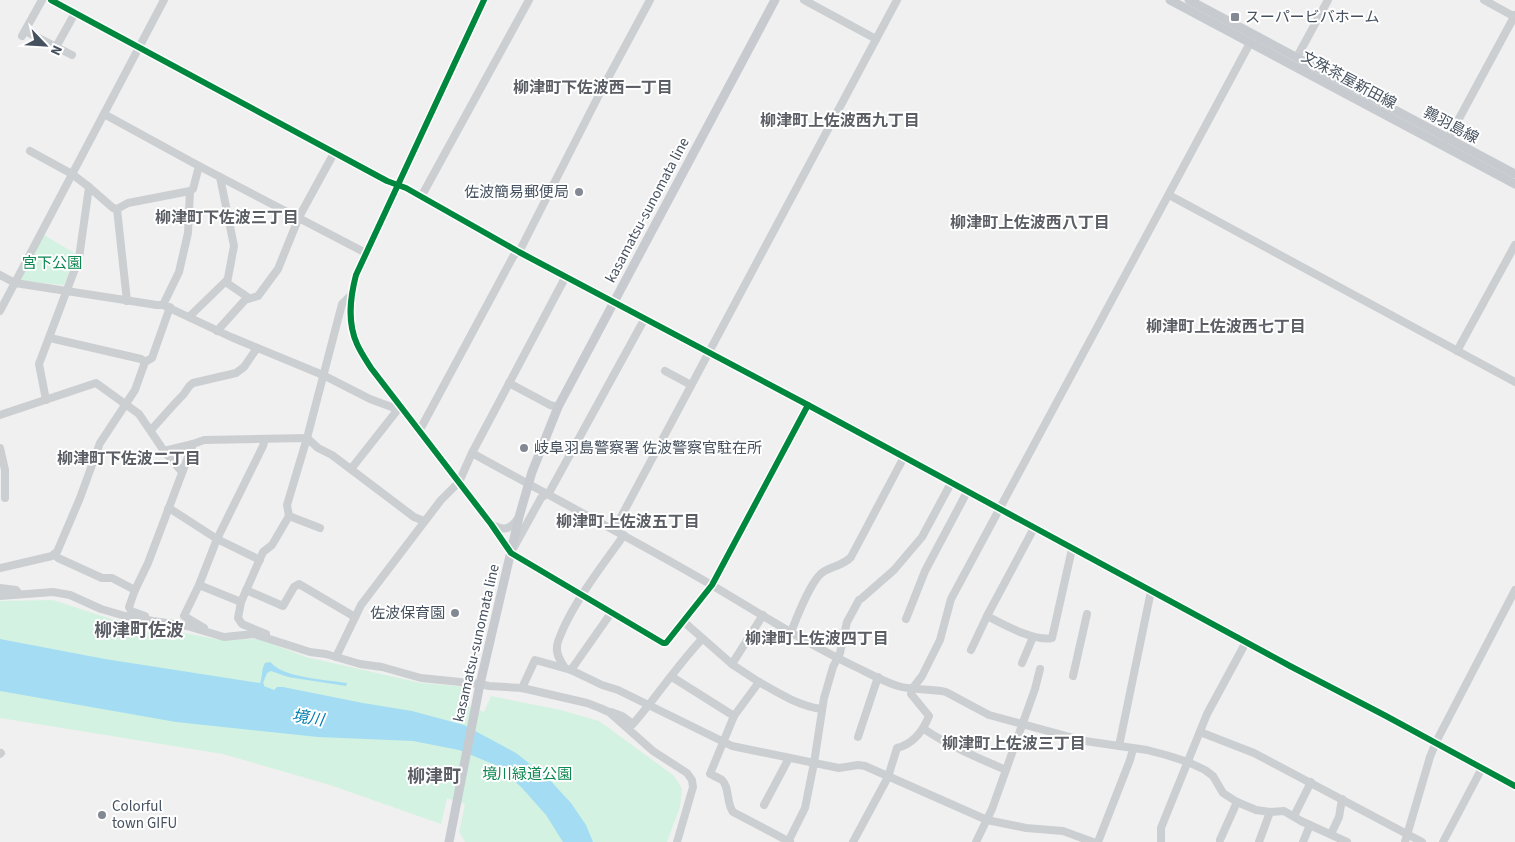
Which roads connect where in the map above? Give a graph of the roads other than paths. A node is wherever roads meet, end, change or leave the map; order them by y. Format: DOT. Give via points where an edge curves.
graph roads {
  1 [pos="42,0"];
  2 [pos="51,0"];
  3 [pos="164,0"];
  4 [pos="484,0"];
  5 [pos="529,0"];
  6 [pos="650,0"];
  7 [pos="775,0"];
  8 [pos="804,0"];
  9 [pos="897,0"];
  10 [pos="1170,0"];
  11 [pos="1189,0"];
  12 [pos="1328,0"];
  13 [pos="1484,0"];
  14 [pos="75,13"];
  15 [pos="1515,16"];
  16 [pos="876,39"];
  17 [pos="1250,43"];
  18 [pos="56,47"];
  19 [pos="139,47"];
  20 [pos="72,55"];
  21 [pos="1297,57"];
  22 [pos="104,114"];
  23 [pos="1448,139"];
  24 [pos="30,151"];
  25 [pos="334,152"];
  26 [pos="200,166"];
  27 [pos="72,174"];
  28 [pos="1515,174"];
  29 [pos="220,177"];
  30 [pos="1515,184"];
  31 [pos="398,185"];
  32 [pos="89,187"];
  33 [pos="190,191"];
  34 [pos="1169,195"];
  35 [pos="421,197"];
  36 [pos="117,209"];
  37 [pos="299,217"];
  38 [pos="1515,246"];
  39 [pos="519,252"];
  40 [pos="366,253"];
  41 [pos="0,275"];
  42 [pos="566,276"];
  43 [pos="228,280"];
  44 [pos="15,283"];
  45 [pos="67,290"];
  46 [pos="350,295"];
  47 [pos="249,298"];
  48 [pos="127,301"];
  49 [pos="613,301"];
  50 [pos="166,306"];
  51 [pos="0,311"];
  52 [pos="189,317"];
  53 [pos="645,318"];
  54 [pos="217,331"];
  55 [pos="50,338"];
  56 [pos="257,348"];
  57 [pos="1457,351"];
  58 [pos="708,352"];
  59 [pos="145,362"];
  60 [pos="665,371"];
  61 [pos="323,375"];
  62 [pos="1515,382"];
  63 [pos="509,383"];
  64 [pos="691,386"];
  65 [pos="46,400"];
  66 [pos="127,404"];
  67 [pos="808,405"];
  68 [pos="558,407"];
  69 [pos="399,408"];
  70 [pos="0,415"];
  71 [pos="150,430"];
  72 [pos="418,430"];
  73 [pos="307,438"];
  74 [pos="265,439"];
  75 [pos="193,444"];
  76 [pos="0,448"];
  77 [pos="164,451"];
  78 [pos="472,454"];
  79 [pos="904,457"];
  80 [pos="351,468"];
  81 [pos="182,472"];
  82 [pos="459,482"];
  83 [pos="951,483"];
  84 [pos="528,484"];
  85 [pos="967,492"];
  86 [pos="546,494"];
  87 [pos="4,498"];
  88 [pos="168,509"];
  89 [pos="999,510"];
  90 [pos="289,516"];
  91 [pos="519,517"];
  92 [pos="424,521"];
  93 [pos="492,524"];
  94 [pos="320,528"];
  95 [pos="1034,528"];
  96 [pos="614,530"];
  97 [pos="624,536"];
  98 [pos="217,539"];
  99 [pos="1072,549"];
  100 [pos="510,553"];
  101 [pos="54,554"];
  102 [pos="260,560"];
  103 [pos="0,568"];
  104 [pos="199,585"];
  105 [pos="712,585"];
  106 [pos="0,588"];
  107 [pos="136,590"];
  108 [pos="246,590"];
  109 [pos="1515,590"];
  110 [pos="1151,591"];
  111 [pos="19,594"];
  112 [pos="581,595"];
  113 [pos="0,596"];
  114 [pos="241,602"];
  115 [pos="611,612"];
  116 [pos="1087,614"];
  117 [pos="763,615"];
  118 [pos="355,616"];
  119 [pos="987,616"];
  120 [pos="906,619"];
  121 [pos="153,622"];
  122 [pos="684,622"];
  123 [pos="791,632"];
  124 [pos="206,633"];
  125 [pos="1033,637"];
  126 [pos="702,639"];
  127 [pos="270,640"];
  128 [pos="1246,642"];
  129 [pos="971,650"];
  130 [pos="336,657"];
  131 [pos="837,658"];
  132 [pos="1022,663"];
  133 [pos="732,664"];
  134 [pos="568,669"];
  135 [pos="1040,669"];
  136 [pos="1073,676"];
  137 [pos="672,677"];
  138 [pos="878,677"];
  139 [pos="759,682"];
  140 [pos="480,684"];
  141 [pos="522,688"];
  142 [pos="912,689"];
  143 [pos="649,706"];
  144 [pos="822,709"];
  145 [pos="609,712"];
  146 [pos="734,716"];
  147 [pos="1023,723"];
  148 [pos="924,729"];
  149 [pos="1200,732"];
  150 [pos="858,737"];
  151 [pos="1436,742"];
  152 [pos="724,743"];
  153 [pos="1119,746"];
  154 [pos="1133,749"];
  155 [pos="789,758"];
  156 [pos="1188,762"];
  157 [pos="814,763"];
  158 [pos="1482,768"];
  159 [pos="1006,770"];
  160 [pos="888,777"];
  161 [pos="1311,782"];
  162 [pos="1515,786"];
  163 [pos="1342,799"];
  164 [pos="1237,802"];
  165 [pos="764,805"];
  166 [pos="1270,812"];
  167 [pos="1294,816"];
  168 [pos="987,820"];
  169 [pos="1310,825"];
  170 [pos="1331,834"];
  171 [pos="450,837"];
  172 [pos="1406,838"];
  173 [pos="1220,840"];
  174 [pos="677,842"];
  175 [pos="789,842"];
  176 [pos="853,842"];
  177 [pos="976,842"];
  178 [pos="1093,842"];
  179 [pos="1098,842"];
  180 [pos="1161,842"];
  181 [pos="1260,842"];
  182 [pos="1302,842"];
  183 [pos="1348,842"];
  184 [pos="1422,842"];
  185 [pos="1443,842"];
  1 -- 18 [label="street" via="24,33"];
  2 -- 14 [label="street"];
  3 -- 19 [label="street"];
  4 -- 31 [label="street"];
  5 -- 35 [label="street"];
  6 -- 39 [label="street"];
  7 -- 49 [label="main road, kasamatsu-sunomata line"];
  8 -- 16 [label="street"];
  9 -- 16 [label="street"];
  10 -- 17 [label="main road, 文殊茶屋新田線"];
  11 -- 21 [label="main road, 鶉羽島線"];
  12 -- 21 [label="street"];
  13 -- 15 [label="street"];
  14 -- 18 [label="street"];
  14 -- 19 [label="street"];
  15 -- 23 [label="street"];
  16 -- 58 [label="street"];
  17 -- 30 [label="main road, 文殊茶屋新田線"];
  17 -- 34 [label="street"];
  18 -- 20 [label="street"];
  19 -- 22 [label="street"];
  19 -- 25 [label="street"];
  21 -- 23 [label="main road, 鶉羽島線"];
  22 -- 26 [label="street"];
  22 -- 27 [label="street"];
  23 -- 28 [label="main road, 鶉羽島線"];
  24 -- 27 [label="street"];
  25 -- 31 [label="street"];
  25 -- 37 [label="street"];
  26 -- 29 [label="street"];
  26 -- 33 [label="street" via="194,189"];
  27 -- 32 [label="street"];
  27 -- 44 [label="street"];
  29 -- 37 [label="street"];
  29 -- 43 [label="street" via="234,246"];
  31 -- 35 [label="street"];
  31 -- 40 [label="street"];
  32 -- 36 [label="street"];
  32 -- 45 [label="street" via="79,258"];
  33 -- 36 [label="street" via="128,203"];
  33 -- 50 [label="street" via="188,233 179,272"];
  34 -- 57 [label="street"];
  34 -- 89 [label="street"];
  35 -- 39 [label="street"];
  36 -- 48 [label="street"];
  37 -- 40 [label="street"];
  37 -- 47 [label="street" via="278,269 258,296"];
  38 -- 57 [label="street"];
  39 -- 42 [label="street"];
  39 -- 72 [label="street" via="514,255"];
  40 -- 46 [label="street"];
  41 -- 44 [label="street"];
  42 -- 49 [label="street"];
  42 -- 63 [label="street"];
  43 -- 47 [label="street"];
  43 -- 52 [label="street"];
  44 -- 45 [label="street"];
  44 -- 51 [label="street"];
  45 -- 48 [label="street"];
  45 -- 55 [label="street"];
  46 -- 61 [label="street" via="342,304"];
  46 -- 69 [label="street" via="350,317 356,343"];
  47 -- 54 [label="street"];
  48 -- 50 [label="street"];
  49 -- 53 [label="street"];
  49 -- 68 [label="main road, kasamatsu-sunomata line"];
  50 -- 52 [label="street"];
  50 -- 59 [label="street" via="152,358"];
  52 -- 54 [label="street"];
  53 -- 58 [label="street"];
  53 -- 86 [label="street"];
  54 -- 56 [label="street"];
  55 -- 59 [label="street"];
  55 -- 65 [label="street" via="39,364"];
  56 -- 61 [label="street"];
  56 -- 71 [label="street" via="236,373 188,386"];
  57 -- 62 [label="street"];
  58 -- 64 [label="street"];
  58 -- 67 [label="street"];
  59 -- 66 [label="street"];
  60 -- 64 [label="street"];
  61 -- 69 [label="street" via="370,399"];
  61 -- 73 [label="street"];
  63 -- 68 [label="street"];
  63 -- 78 [label="street"];
  64 -- 96 [label="street"];
  65 -- 66 [label="street" via="96,384"];
  65 -- 70 [label="street"];
  66 -- 71 [label="street"];
  66 -- 101 [label="street" via="100,443 80,498"];
  67 -- 79 [label="street"];
  67 -- 105 [label="street"];
  68 -- 84 [label="main road, kasamatsu-sunomata line"];
  69 -- 72 [label="street"];
  69 -- 80 [label="street"];
  71 -- 77 [label="street"];
  72 -- 82 [label="street"];
  73 -- 74 [label="street"];
  73 -- 80 [label="street"];
  73 -- 90 [label="street" via="287,505"];
  74 -- 75 [label="street" via="204,440"];
  74 -- 98 [label="street"];
  75 -- 77 [label="street"];
  75 -- 81 [label="street"];
  76 -- 87 [label="street" via="5,470"];
  77 -- 81 [label="street"];
  78 -- 82 [label="street"];
  78 -- 84 [label="street"];
  79 -- 83 [label="street"];
  79 -- 123 [label="street" via="852,557 818,576"];
  80 -- 92 [label="street" via="414,517"];
  81 -- 88 [label="street"];
  82 -- 92 [label="street"];
  82 -- 93 [label="street"];
  83 -- 85 [label="street"];
  83 -- 131 [label="street" via="922,537 894,570 853,609"];
  84 -- 86 [label="street"];
  84 -- 91 [label="main road, kasamatsu-sunomata line"];
  85 -- 89 [label="street"];
  85 -- 120 [label="street" via="925,571"];
  86 -- 96 [label="street"];
  86 -- 100 [label="street"];
  88 -- 98 [label="street"];
  88 -- 107 [label="street"];
  89 -- 95 [label="street"];
  89 -- 142 [label="street" via="951,599 940,640"];
  90 -- 94 [label="street"];
  90 -- 102 [label="street"];
  91 -- 93 [label="street" via="512,526 505,528"];
  91 -- 100 [label="main road, kasamatsu-sunomata line"];
  92 -- 118 [label="street"];
  93 -- 100 [label="street"];
  95 -- 99 [label="street"];
  95 -- 119 [label="street"];
  96 -- 97 [label="street"];
  97 -- 105 [label="street"];
  97 -- 112 [label="street"];
  98 -- 102 [label="street"];
  98 -- 104 [label="street"];
  99 -- 110 [label="street"];
  99 -- 125 [label="street" via="1052,638"];
  100 -- 112 [label="street"];
  100 -- 140 [label="main road, kasamatsu-sunomata line"];
  101 -- 103 [label="street"];
  101 -- 107 [label="street" via="102,578 112,578"];
  102 -- 108 [label="street"];
  104 -- 114 [label="street"];
  104 -- 124 [label="street" via="184,616 206,629"];
  105 -- 117 [label="street"];
  105 -- 122 [label="street"];
  106 -- 111 [label="street" via="16,590"];
  107 -- 121 [label="street" via="129,607 154,619"];
  108 -- 114 [label="street"];
  108 -- 118 [label="street" via="283,606 299,584"];
  109 -- 151 [label="street"];
  110 -- 128 [label="street"];
  110 -- 153 [label="street"];
  111 -- 113 [label="street"];
  111 -- 121 [label="street" via="53,592 70,595 101,609"];
  112 -- 115 [label="street"];
  112 -- 134 [label="street" via="556,650"];
  114 -- 127 [label="street" via="238,618 242,624 265,633"];
  115 -- 122 [label="street" via="663,643"];
  115 -- 134 [label="street"];
  116 -- 136 [label="street"];
  117 -- 123 [label="street"];
  117 -- 133 [label="street"];
  118 -- 130 [label="street"];
  119 -- 125 [label="street"];
  119 -- 129 [label="street"];
  121 -- 124 [label="street" via="187,626"];
  122 -- 126 [label="street"];
  123 -- 131 [label="street"];
  124 -- 127 [label="street" via="224,637 254,634"];
  125 -- 132 [label="street"];
  126 -- 133 [label="street"];
  126 -- 137 [label="street"];
  127 -- 130 [label="street"];
  128 -- 149 [label="street"];
  128 -- 151 [label="street"];
  130 -- 140 [label="street" via="421,678"];
  131 -- 138 [label="street"];
  131 -- 144 [label="street"];
  133 -- 139 [label="street"];
  134 -- 141 [label="street" via="534,660"];
  134 -- 143 [label="street"];
  135 -- 147 [label="street"];
  137 -- 143 [label="street"];
  137 -- 146 [label="street"];
  138 -- 142 [label="street"];
  138 -- 150 [label="street"];
  139 -- 144 [label="street" via="812,708"];
  139 -- 146 [label="street"];
  140 -- 141 [label="street"];
  140 -- 171 [label="main road, kasamatsu-sunomata line"];
  141 -- 145 [label="street" via="587,703"];
  142 -- 147 [label="street" via="946,692 989,715"];
  142 -- 148 [label="street" via="911,694 930,716"];
  143 -- 145 [label="street" via="634,724"];
  143 -- 152 [label="street"];
  144 -- 157 [label="street"];
  145 -- 174 [label="street" via="692,780 694,787"];
  146 -- 152 [label="street"];
  147 -- 153 [label="street" via="1085,741"];
  147 -- 159 [label="street"];
  148 -- 159 [label="street"];
  148 -- 160 [label="street" via="907,746 897,748"];
  149 -- 156 [label="street"];
  149 -- 161 [label="street" via="1254,753"];
  151 -- 158 [label="street"];
  151 -- 172 [label="street"];
  152 -- 155 [label="street"];
  152 -- 175 [label="street" via="710,774 726,785 731,809"];
  153 -- 154 [label="street"];
  154 -- 156 [label="street"];
  154 -- 179 [label="street"];
  155 -- 157 [label="street"];
  155 -- 165 [label="street"];
  156 -- 164 [label="street" via="1213,776 1223,793"];
  156 -- 180 [label="street" via="1164,818"];
  157 -- 160 [label="street" via="838,768 865,766"];
  157 -- 175 [label="street" via="805,808"];
  158 -- 162 [label="street"];
  158 -- 185 [label="street"];
  159 -- 168 [label="street"];
  160 -- 168 [label="street"];
  160 -- 176 [label="street"];
  161 -- 163 [label="street"];
  161 -- 167 [label="street"];
  163 -- 170 [label="street" via="1339,817"];
  163 -- 172 [label="street"];
  164 -- 166 [label="street"];
  164 -- 173 [label="street"];
  166 -- 167 [label="street" via="1284,811"];
  166 -- 181 [label="street"];
  167 -- 169 [label="street"];
  168 -- 177 [label="street"];
  168 -- 178 [label="street" via="1063,831"];
  169 -- 170 [label="street"];
  169 -- 182 [label="street"];
  170 -- 183 [label="street"];
  172 -- 184 [label="street"];
}
